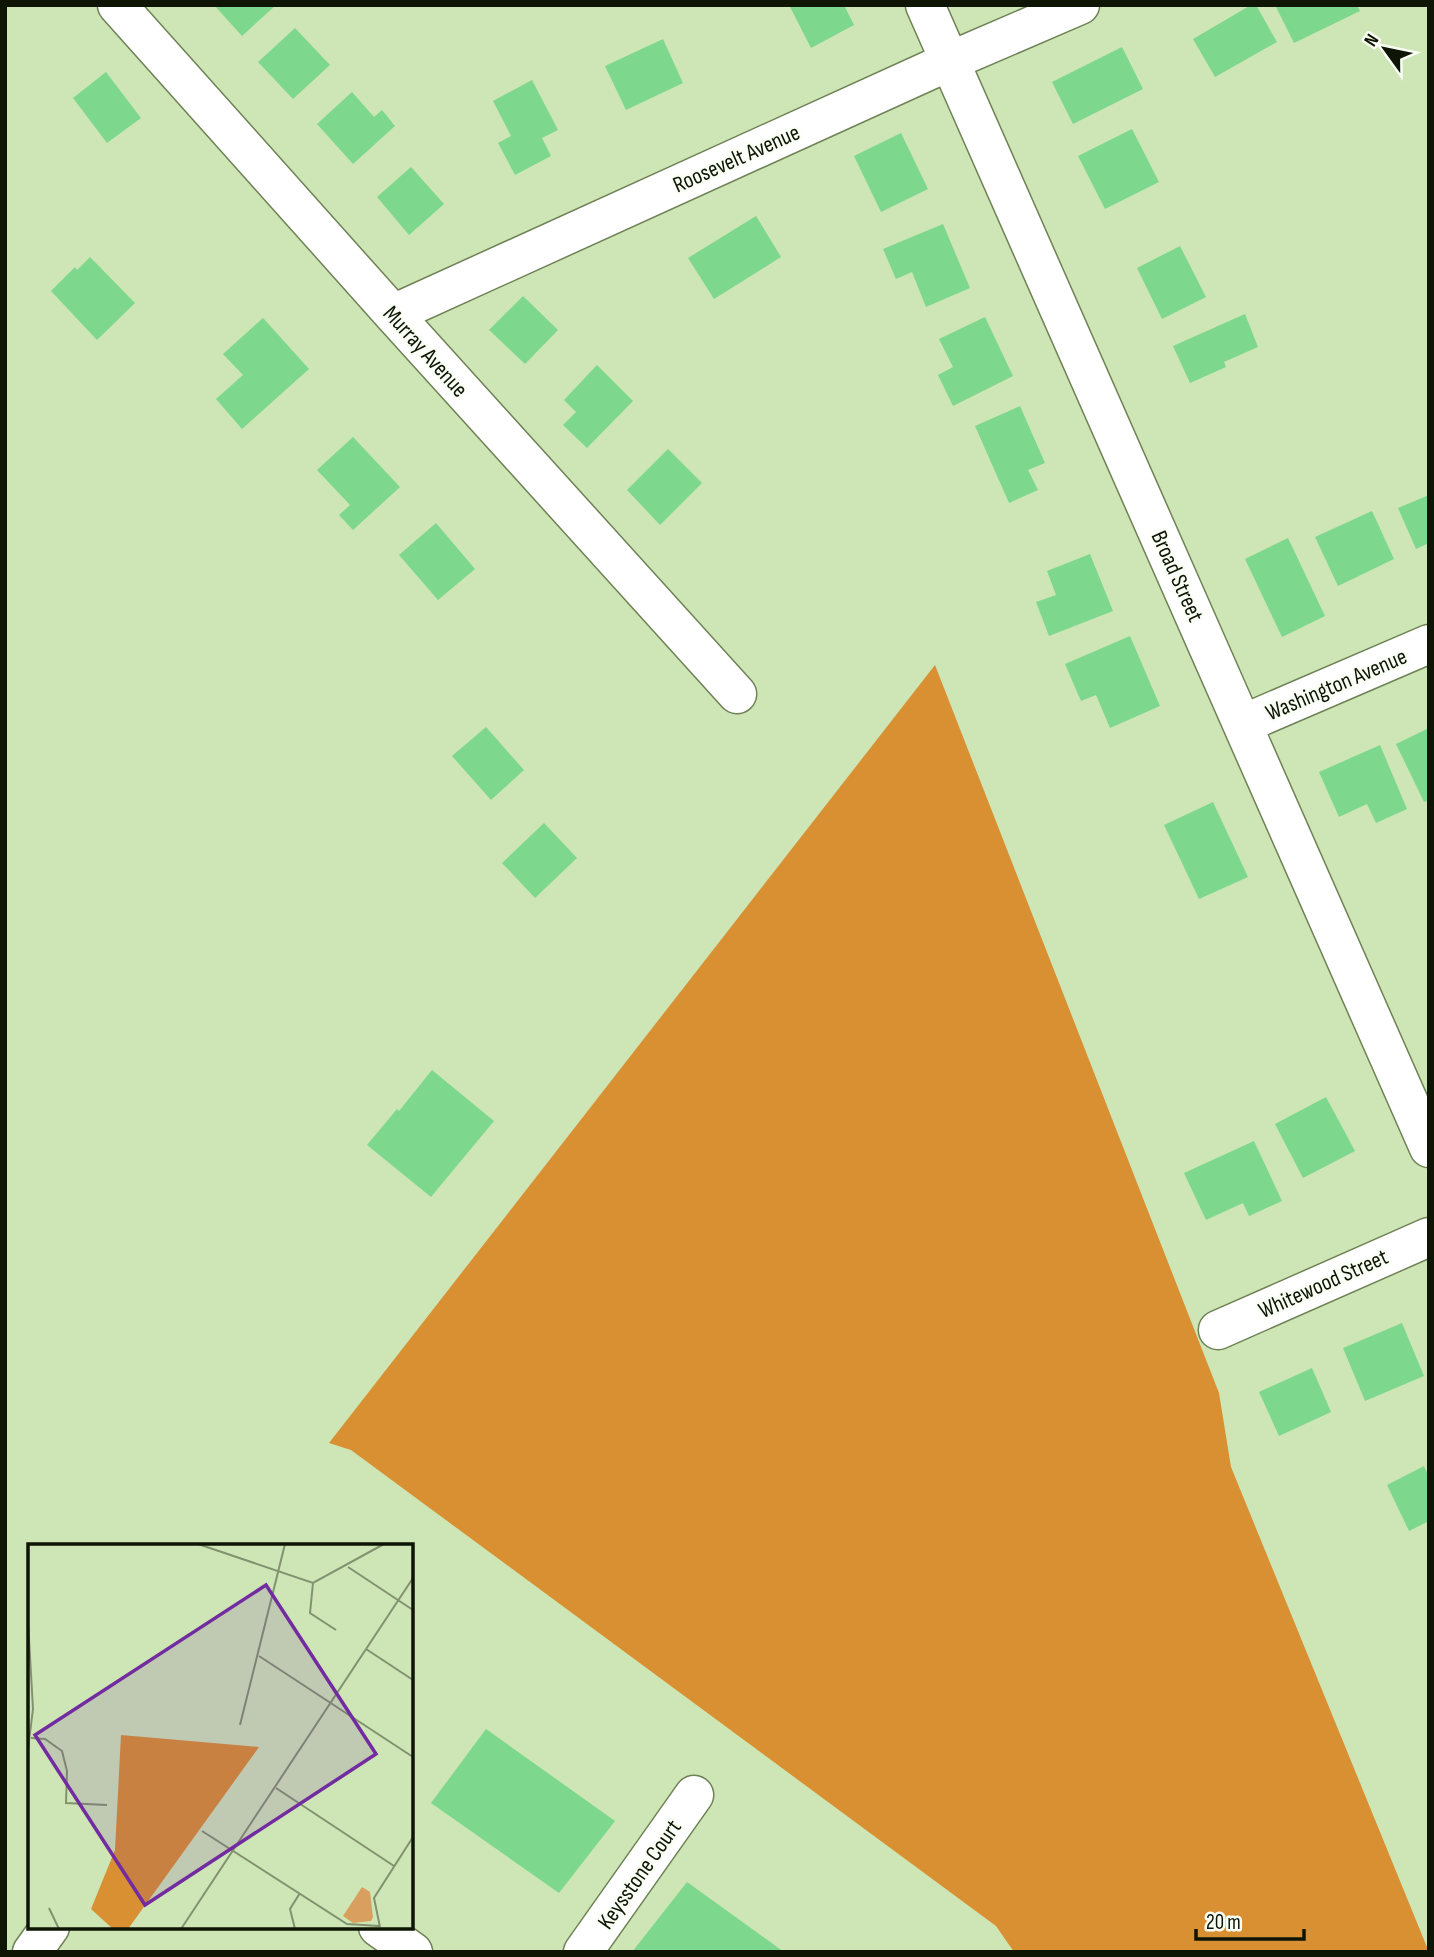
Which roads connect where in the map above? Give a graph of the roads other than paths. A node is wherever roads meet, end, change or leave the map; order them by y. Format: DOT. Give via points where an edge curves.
graph roads {
  1 [pos="117,5"];
  2 [pos="925,5"];
  3 [pos="1080,5"];
  4 [pos="950,61"];
  5 [pos="393,314"];
  6 [pos="1429,644"];
  7 [pos="737,694"];
  8 [pos="1243,724"];
  9 [pos="1429,1148"];
  10 [pos="1429,1237"];
  11 [pos="1218,1329"];
  12 [pos="694,1795"];
  13 [pos="49,1929"];
  14 [pos="381,1929"];
  15 [pos="32,1952"];
  16 [pos="413,1952"];
  17 [pos="583,1952"];
  1 -- 5 [label="street, Murray Avenue"];
  2 -- 4 [label="street, Broad Street"];
  3 -- 4 [label="street, Roosevelt Avenue"];
  4 -- 5 [label="street, Roosevelt Avenue"];
  4 -- 8 [label="street, Broad Street"];
  5 -- 7 [label="street, Murray Avenue"];
  6 -- 8 [label="street, Washington Avenue"];
  8 -- 9 [label="street, Broad Street"];
  10 -- 11 [label="street, Whitewood Street"];
  12 -- 17 [label="street, Keysstone Court"];
  13 -- 15 [label="street"];
  14 -- 16 [label="street"];
}
